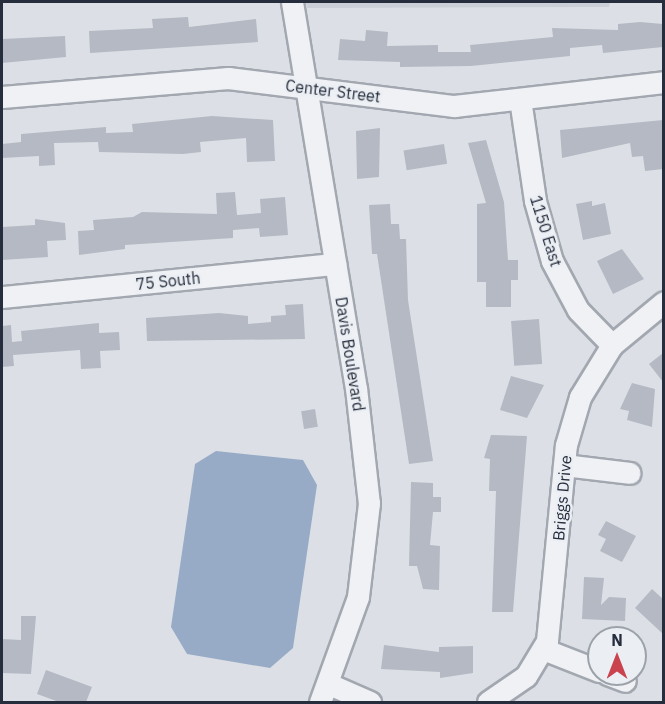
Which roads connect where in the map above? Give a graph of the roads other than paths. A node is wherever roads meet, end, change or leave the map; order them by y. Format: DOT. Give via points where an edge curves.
graph roads {
  1 [pos="293,2"];
  2 [pos="663,82"];
  3 [pos="303,87"];
  4 [pos="2,98"];
  5 [pos="520,99"];
  6 [pos="335,264"];
  7 [pos="2,297"];
  8 [pos="663,302"];
  9 [pos="612,345"];
  10 [pos="564,465"];
  11 [pos="630,473"];
  12 [pos="543,649"];
  13 [pos="587,666"];
  14 [pos="324,693"];
  15 [pos="370,702"];
  16 [pos="488,702"];
  1 -- 3 [label="street, Davis Boulevard"];
  2 -- 5 [label="street, Center Street"];
  3 -- 4 [label="street, Center Street" via="228,78"];
  3 -- 5 [label="street, Center Street" via="454,106"];
  3 -- 6 [label="street, Davis Boulevard"];
  5 -- 9 [label="street, 1150 East" via="545,242 578,310"];
  6 -- 7 [label="street, 75 South"];
  6 -- 14 [label="street, Davis Boulevard" via="369,503 358,597"];
  8 -- 9 [label="street, Briggs Drive"];
  9 -- 10 [label="street, Briggs Drive" via="580,397"];
  10 -- 11 [label="street"];
  10 -- 12 [label="street, Briggs Drive" via="551,625"];
  12 -- 13 [label="street"];
  12 -- 16 [label="street, Briggs Drive" via="518,684"];
  14 -- 15 [label="street"];
}
